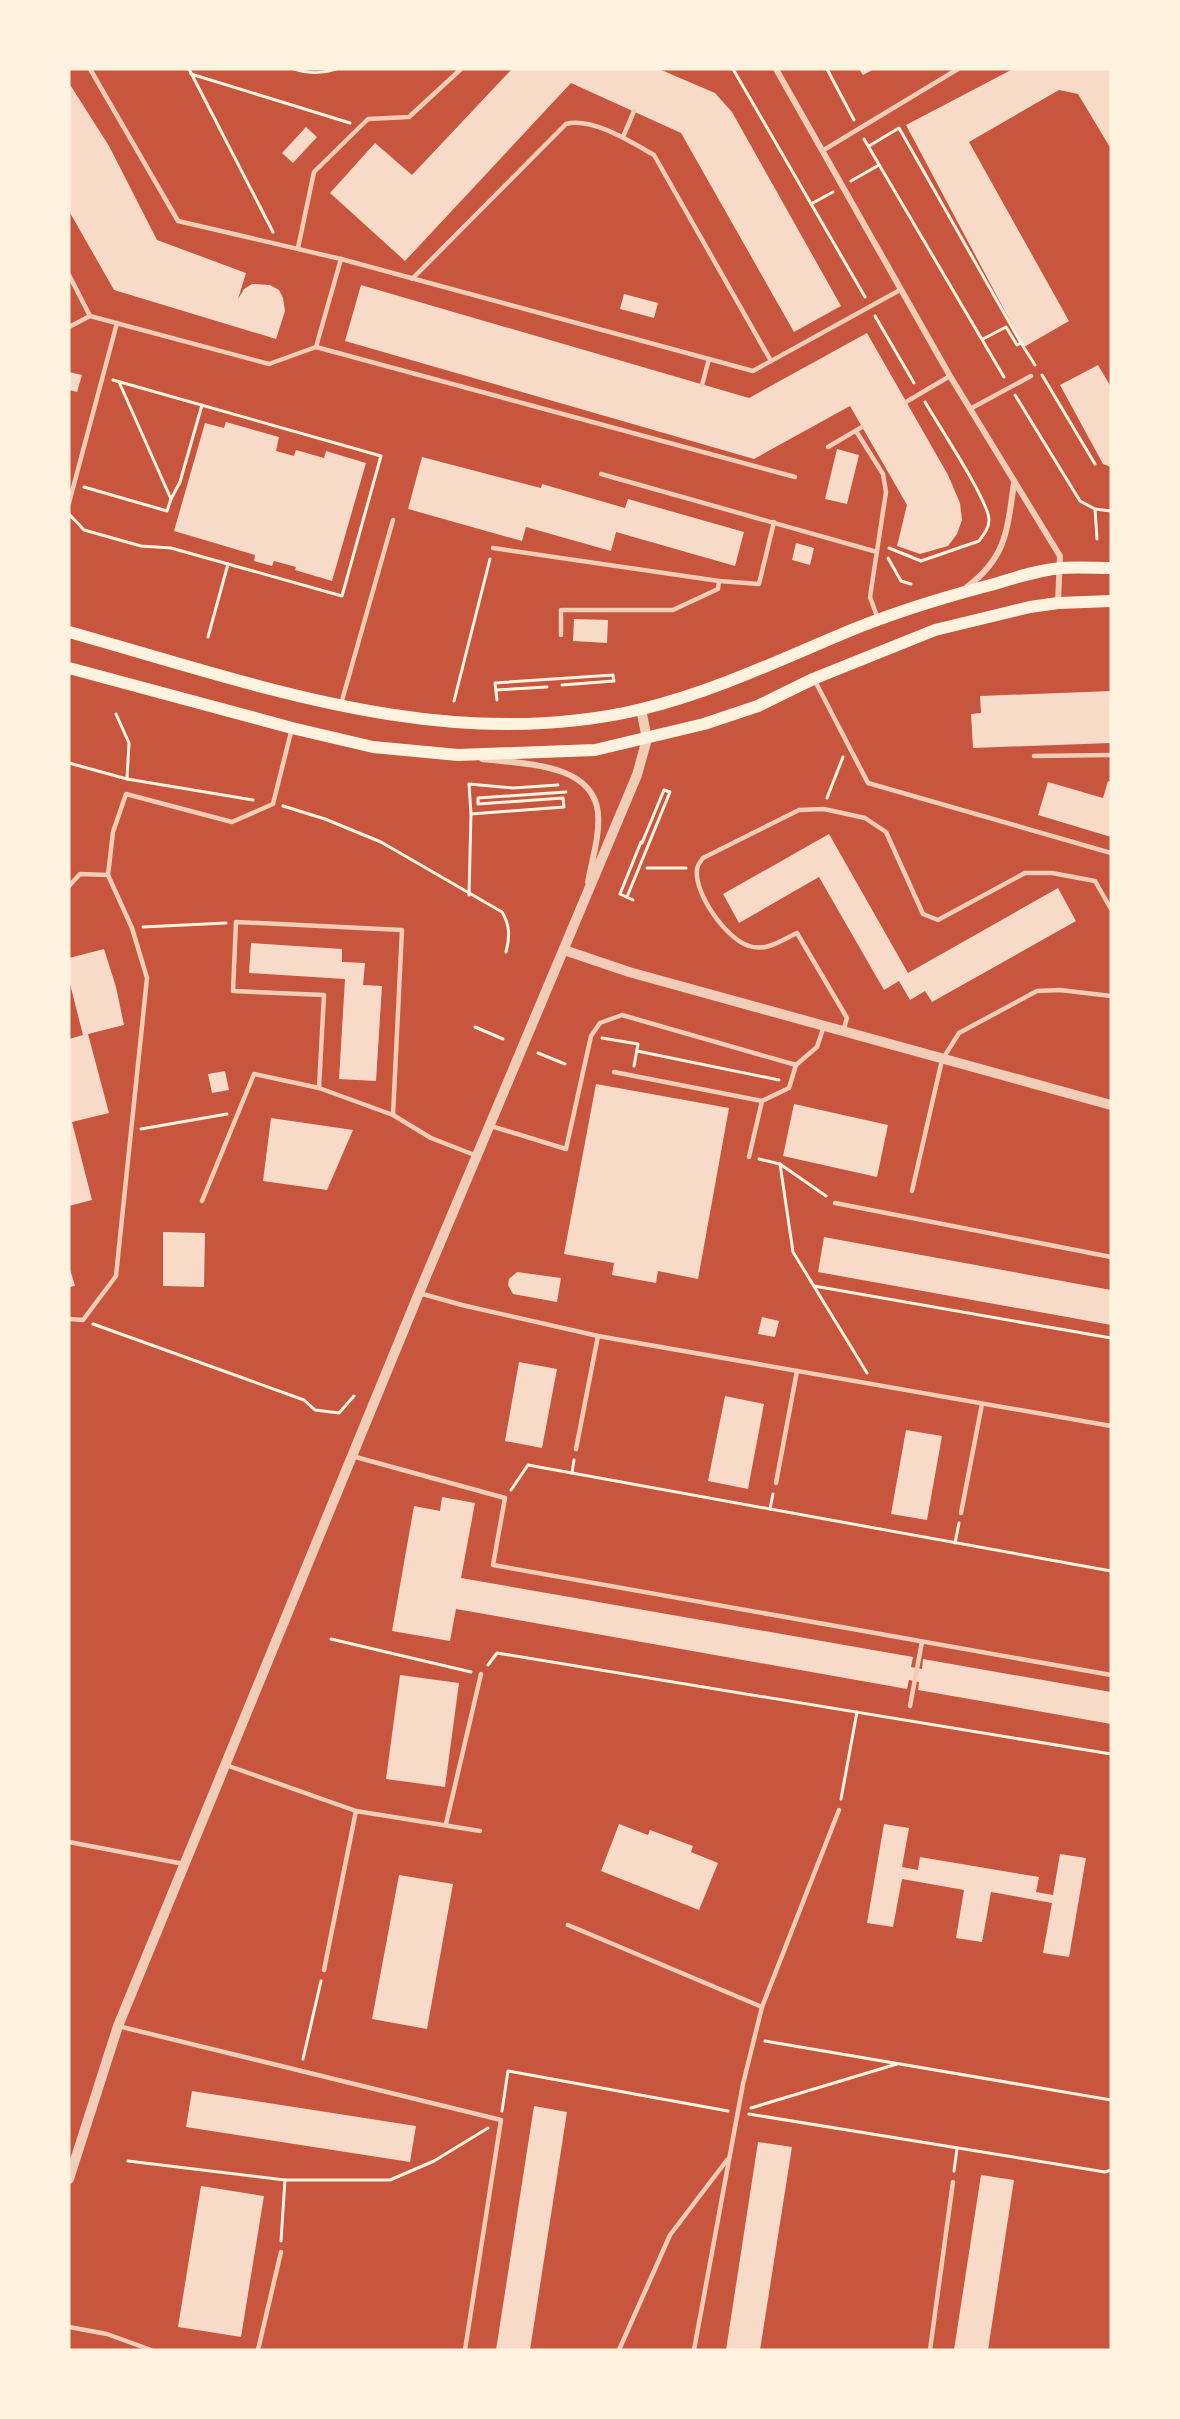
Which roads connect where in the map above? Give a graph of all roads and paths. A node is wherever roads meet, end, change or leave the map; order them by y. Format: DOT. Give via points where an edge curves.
graph roads {
  1 [pos="90,69"];
  2 [pos="189,69"];
  3 [pos="294,69"];
  4 [pos="336,69"];
  5 [pos="461,69"];
  6 [pos="732,69"];
  7 [pos="776,69"];
  8 [pos="827,69"];
  9 [pos="956,69"];
  10 [pos="191,74"];
  11 [pos="634,111"];
  12 [pos="361,126"];
  13 [pos="859,130"];
  14 [pos="623,137"];
  15 [pos="868,146"];
  16 [pos="822,151"];
  17 [pos="279,244"];
  18 [pos="298,248"];
  19 [pos="341,260"];
  20 [pos="69,275"];
  21 [pos="412,279"];
  22 [pos="900,290"];
  23 [pos="870,307"];
  24 [pos="90,316"];
  25 [pos="117,323"];
  26 [pos="69,327"];
  27 [pos="983,339"];
  28 [pos="1020,343"];
  29 [pos="316,347"];
  30 [pos="709,359"];
  31 [pos="771,361"];
  32 [pos="950,376"];
  33 [pos="1031,376"];
  34 [pos="102,377"];
  35 [pos="119,382"];
  36 [pos="702,385"];
  37 [pos="1011,389"];
  38 [pos="920,393"];
  39 [pos="906,402"];
  40 [pos="202,405"];
  41 [pos="970,409"];
  42 [pos="862,427"];
  43 [pos="856,431"];
  44 [pos="687,440"];
  45 [pos="685,447"];
  46 [pos="828,447"];
  47 [pos="1095,464"];
  48 [pos="601,474"];
  49 [pos="795,477"];
  50 [pos="1015,483"];
  51 [pos="74,484"];
  52 [pos="171,499"];
  53 [pos="69,503"];
  54 [pos="1095,509"];
  55 [pos="1111,511"];
  56 [pos="69,514"];
  57 [pos="393,520"];
  58 [pos="774,522"];
  59 [pos="1097,539"];
  60 [pos="493,548"];
  61 [pos="877,552"];
  62 [pos="228,564"];
  63 [pos="1061,568"];
  64 [pos="1111,568"];
  65 [pos="719,581"];
  66 [pos="911,584"];
  67 [pos="959,594"];
  68 [pos="1111,601"];
  69 [pos="1058,603"];
  70 [pos="878,620"];
  71 [pos="69,632"];
  72 [pos="561,635"];
  73 [pos="208,637"];
  74 [pos="69,668"];
  75 [pos="813,679"];
  76 [pos="562,685"];
  77 [pos="547,687"];
  78 [pos="496,690"];
  79 [pos="497,700"];
  80 [pos="454,701"];
  81 [pos="340,707"];
  82 [pos="641,709"];
  83 [pos="116,714"];
  84 [pos="292,728"];
  85 [pos="647,739"];
  86 [pos="847,744"];
  87 [pos="458,755"];
  88 [pos="1111,755"];
  89 [pos="1034,756"];
  90 [pos="69,763"];
  91 [pos="127,779"];
  92 [pos="558,785"];
  93 [pos="566,792"];
  94 [pos="126,794"];
  95 [pos="273,804"];
  96 [pos="823,809"];
  97 [pos="471,814"];
  98 [pos="1111,853"];
  99 [pos="647,868"];
  100 [pos="697,868"];
  101 [pos="108,875"];
  102 [pos="69,885"];
  103 [pos="469,895"];
  104 [pos="586,895"];
  105 [pos="627,897"];
  106 [pos="633,900"];
  107 [pos="1111,909"];
  108 [pos="236,922"];
  109 [pos="132,928"];
  110 [pos="564,950"];
  111 [pos="507,952"];
  112 [pos="1111,996"];
  113 [pos="824,1026"];
  114 [pos="476,1027"];
  115 [pos="843,1032"];
  116 [pos="591,1036"];
  117 [pos="503,1039"];
  118 [pos="637,1051"];
  119 [pos="538,1053"];
  120 [pos="942,1060"];
  121 [pos="565,1064"];
  122 [pos="796,1065"];
  123 [pos="614,1072"];
  124 [pos="632,1075"];
  125 [pos="791,1082"];
  126 [pos="320,1088"];
  127 [pos="762,1101"];
  128 [pos="1111,1105"];
  129 [pos="238,1112"];
  130 [pos="393,1115"];
  131 [pos="490,1126"];
  132 [pos="131,1131"];
  133 [pos="477,1156"];
  134 [pos="749,1157"];
  135 [pos="780,1164"];
  136 [pos="912,1191"];
  137 [pos="202,1201"];
  138 [pos="836,1203"];
  139 [pos="1111,1257"];
  140 [pos="814,1286"];
  141 [pos="419,1293"];
  142 [pos="69,1319"];
  143 [pos="83,1320"];
  144 [pos="598,1336"];
  145 [pos="1111,1338"];
  146 [pos="797,1371"];
  147 [pos="875,1384"];
  148 [pos="354,1396"];
  149 [pos="982,1404"];
  150 [pos="1111,1426"];
  151 [pos="576,1449"];
  152 [pos="352,1456"];
  153 [pos="776,1484"];
  154 [pos="505,1498"];
  155 [pos="770,1509"];
  156 [pos="961,1513"];
  157 [pos="955,1543"];
  158 [pos="1111,1571"];
  159 [pos="331,1639"];
  160 [pos="922,1642"];
  161 [pos="481,1674"];
  162 [pos="1111,1675"];
  163 [pos="910,1706"];
  164 [pos="856,1712"];
  165 [pos="1111,1755"];
  166 [pos="225,1765"];
  167 [pos="839,1810"];
  168 [pos="356,1811"];
  169 [pos="446,1824"];
  170 [pos="480,1831"];
  171 [pos="69,1842"];
  172 [pos="186,1864"];
  173 [pos="568,1925"];
  174 [pos="324,1970"];
  175 [pos="762,2007"];
  176 [pos="118,2026"];
  177 [pos="754,2039"];
  178 [pos="898,2064"];
  179 [pos="301,2071"];
  180 [pos="1111,2100"];
  181 [pos="738,2112"];
  182 [pos="501,2120"];
  183 [pos="957,2149"];
  184 [pos="729,2158"];
  185 [pos="128,2161"];
  186 [pos="1111,2170"];
  187 [pos="1105,2172"];
  188 [pos="1111,2175"];
  189 [pos="69,2180"];
  190 [pos="285,2180"];
  191 [pos="953,2182"];
  192 [pos="281,2252"];
  193 [pos="69,2327"];
  194 [pos="151,2350"];
  195 [pos="258,2350"];
  196 [pos="465,2350"];
  197 [pos="620,2350"];
  198 [pos="694,2350"];
  199 [pos="930,2350"];
  1 -- 17 [label="lane" via="178,221"];
  2 -- 10 [label="path"];
  3 -- 4 [label="path" via="306,73"];
  5 -- 12 [label="lane" via="409,117 369,119"];
  6 -- 23 [label="path"];
  7 -- 16 [label="street"];
  8 -- 13 [label="path"];
  9 -- 13 [label="lane"];
  10 -- 12 [label="path"];
  10 -- 17 [label="path"];
  11 -- 14 [label="lane"];
  12 -- 18 [label="lane" via="314,172"];
  13 -- 15 [label="path"];
  13 -- 16 [label="lane"];
  14 -- 21 [label="lane" via="578,121 566,124"];
  14 -- 31 [label="lane" via="654,155"];
  15 -- 27 [label="path"];
  15 -- 28 [label="path" via="899,128"];
  16 -- 22 [label="street"];
  17 -- 18 [label="lane"];
  18 -- 19 [label="lane"];
  19 -- 21 [label="lane"];
  19 -- 29 [label="lane"];
  20 -- 24 [label="lane"];
  21 -- 30 [label="lane"];
  22 -- 23 [label="lane"];
  22 -- 32 [label="street"];
  23 -- 31 [label="lane"];
  23 -- 38 [label="path"];
  24 -- 25 [label="lane"];
  24 -- 26 [label="lane"];
  25 -- 29 [label="lane" via="269,364"];
  25 -- 34 [label="lane"];
  27 -- 28 [label="path" via="1006,327 1017,345"];
  27 -- 37 [label="path"];
  28 -- 47 [label="path"];
  29 -- 45 [label="lane"];
  30 -- 31 [label="lane" via="753,371"];
  30 -- 36 [label="lane"];
  32 -- 38 [label="lane"];
  32 -- 41 [label="street"];
  33 -- 37 [label="lane"];
  34 -- 35 [label="path"];
  34 -- 51 [label="lane"];
  35 -- 40 [label="path"];
  35 -- 52 [label="path"];
  37 -- 41 [label="lane"];
  37 -- 54 [label="path" via="1080,501"];
  38 -- 39 [label="lane"];
  38 -- 66 [label="path" via="970,478 989,523 979,540 921,561 885,546 894,571 901,581"];
  40 -- 52 [label="path" via="180,482"];
  40 -- 62 [label="path" via="381,456 342,596"];
  41 -- 50 [label="street"];
  42 -- 43 [label="lane"];
  43 -- 46 [label="lane"];
  43 -- 61 [label="lane" via="883,474 886,492"];
  44 -- 45 [label="lane"];
  45 -- 49 [label="lane"];
  48 -- 58 [label="lane"];
  50 -- 63 [label="street" via="1060,556"];
  50 -- 67 [label="street" via="1007,527 995,561"];
  51 -- 52 [label="path" via="167,511"];
  51 -- 53 [label="lane"];
  54 -- 55 [label="path"];
  54 -- 59 [label="path"];
  56 -- 62 [label="path" via="84,530"];
  57 -- 81 [label="lane"];
  58 -- 61 [label="lane"];
  58 -- 65 [label="lane" via="759,584"];
  60 -- 65 [label="lane"];
  60 -- 80 [label="path"];
  61 -- 70 [label="lane" via="870,597"];
  62 -- 73 [label="path"];
  63 -- 64 [label="main road"];
  63 -- 67 [label="main road"];
  63 -- 69 [label="street"];
  65 -- 72 [label="lane" via="718,589 674,610 561,610"];
  67 -- 70 [label="main road"];
  68 -- 69 [label="main road"];
  69 -- 75 [label="main road" via="935,630"];
  70 -- 82 [label="main road" via="781,661"];
  71 -- 81 [label="main road"];
  74 -- 84 [label="main road"];
  75 -- 85 [label="main road" via="758,706"];
  75 -- 86 [label="lane"];
  76 -- 78 [label="path" via="614,681 614,675 495,683"];
  77 -- 78 [label="path"];
  78 -- 79 [label="path"];
  81 -- 82 [label="main road" via="448,723 524,725"];
  82 -- 85 [label="street"];
  83 -- 91 [label="path" via="129,743"];
  84 -- 87 [label="main road" via="373,747"];
  84 -- 95 [label="lane"];
  85 -- 87 [label="main road" via="595,750"];
  85 -- 104 [label="street" via="637,775"];
  86 -- 96 [label="path"];
  86 -- 98 [label="lane" via="868,783"];
  87 -- 104 [label="street" via="558,770 583,783 593,796 598,813"];
  88 -- 89 [label="lane"];
  90 -- 91 [label="path"];
  91 -- 94 [label="path"];
  91 -- 95 [label="path"];
  92 -- 97 [label="path" via="513,788 469,784"];
  93 -- 97 [label="path" via="478,798 478,804 563,798 564,807"];
  94 -- 95 [label="lane" via="232,822"];
  94 -- 101 [label="lane" via="113,832"];
  95 -- 103 [label="path" via="325,819 381,842"];
  96 -- 100 [label="lane" via="799,810 703,858"];
  96 -- 107 [label="lane" via="865,818 886,832 923,914 938,920 1025,873 1052,873 1095,881"];
  97 -- 103 [label="path"];
  99 -- 100 [label="path"];
  100 -- 115 [label="lane" via="697,882 716,921 728,933 749,946 765,948 797,933 847,1018"];
  101 -- 102 [label="lane" via="80,874"];
  101 -- 109 [label="lane"];
  103 -- 111 [label="path" via="502,912 509,930"];
  104 -- 110 [label="street"];
  105 -- 105 [label="path" via="670,792 664,790 620,894"];
  105 -- 106 [label="path"];
  108 -- 109 [label="path"];
  108 -- 126 [label="lane" via="233,991 324,995"];
  108 -- 130 [label="lane" via="402,930"];
  109 -- 132 [label="lane" via="147,978"];
  110 -- 113 [label="street"];
  110 -- 131 [label="street"];
  112 -- 120 [label="lane" via="1037,991 958,1033"];
  113 -- 115 [label="street"];
  113 -- 122 [label="lane" via="817,1047"];
  114 -- 117 [label="path"];
  115 -- 120 [label="street"];
  116 -- 118 [label="path" via="638,1044"];
  116 -- 122 [label="lane" via="600,1023 622,1015"];
  116 -- 131 [label="lane" via="566,1149"];
  118 -- 124 [label="path"];
  118 -- 125 [label="path"];
  119 -- 121 [label="path"];
  120 -- 128 [label="street"];
  120 -- 136 [label="lane"];
  122 -- 125 [label="lane"];
  123 -- 124 [label="lane"];
  124 -- 127 [label="lane"];
  125 -- 127 [label="lane" via="789,1088"];
  126 -- 129 [label="lane" via="254,1074"];
  126 -- 130 [label="lane"];
  127 -- 134 [label="lane"];
  129 -- 132 [label="path"];
  129 -- 137 [label="lane"];
  130 -- 133 [label="lane" via="431,1138"];
  131 -- 133 [label="street"];
  132 -- 143 [label="lane" via="116,1276"];
  133 -- 141 [label="street"];
  134 -- 135 [label="path"];
  135 -- 138 [label="path"];
  135 -- 140 [label="path" via="793,1251"];
  138 -- 139 [label="lane"];
  140 -- 145 [label="path"];
  140 -- 147 [label="path"];
  141 -- 144 [label="lane"];
  141 -- 152 [label="street"];
  142 -- 143 [label="lane"];
  143 -- 148 [label="path" via="304,1401 315,1410 339,1413"];
  144 -- 146 [label="lane"];
  144 -- 151 [label="lane"];
  146 -- 147 [label="lane"];
  146 -- 153 [label="lane"];
  147 -- 149 [label="lane"];
  149 -- 150 [label="lane"];
  149 -- 156 [label="lane"];
  152 -- 154 [label="lane"];
  152 -- 166 [label="street"];
  153 -- 155 [label="path"];
  154 -- 155 [label="path" via="528,1465"];
  154 -- 160 [label="lane" via="493,1565"];
  155 -- 157 [label="path"];
  156 -- 157 [label="path"];
  157 -- 158 [label="path"];
  159 -- 161 [label="path"];
  160 -- 162 [label="lane"];
  160 -- 163 [label="lane"];
  161 -- 164 [label="path" via="497,1653"];
  161 -- 169 [label="lane"];
  164 -- 165 [label="path"];
  164 -- 167 [label="path"];
  166 -- 168 [label="lane"];
  166 -- 172 [label="street"];
  167 -- 175 [label="lane"];
  168 -- 169 [label="lane"];
  168 -- 174 [label="lane"];
  169 -- 170 [label="lane"];
  171 -- 172 [label="lane"];
  172 -- 176 [label="street"];
  173 -- 175 [label="lane"];
  174 -- 179 [label="path"];
  175 -- 177 [label="lane"];
  176 -- 179 [label="lane"];
  176 -- 189 [label="street"];
  177 -- 178 [label="path"];
  177 -- 181 [label="lane"];
  178 -- 180 [label="path"];
  178 -- 181 [label="path"];
  179 -- 182 [label="lane"];
  181 -- 182 [label="path" via="508,2071"];
  181 -- 183 [label="path"];
  181 -- 184 [label="lane"];
  182 -- 190 [label="path" via="434,2161 390,2180"];
  182 -- 196 [label="lane"];
  183 -- 187 [label="path"];
  183 -- 191 [label="path"];
  184 -- 197 [label="lane" via="670,2235"];
  184 -- 198 [label="lane"];
  185 -- 190 [label="path"];
  186 -- 187 [label="path"];
  187 -- 188 [label="path"];
  190 -- 192 [label="path"];
  191 -- 199 [label="lane"];
  192 -- 195 [label="lane"];
  193 -- 194 [label="lane" via="107,2334"];
}
